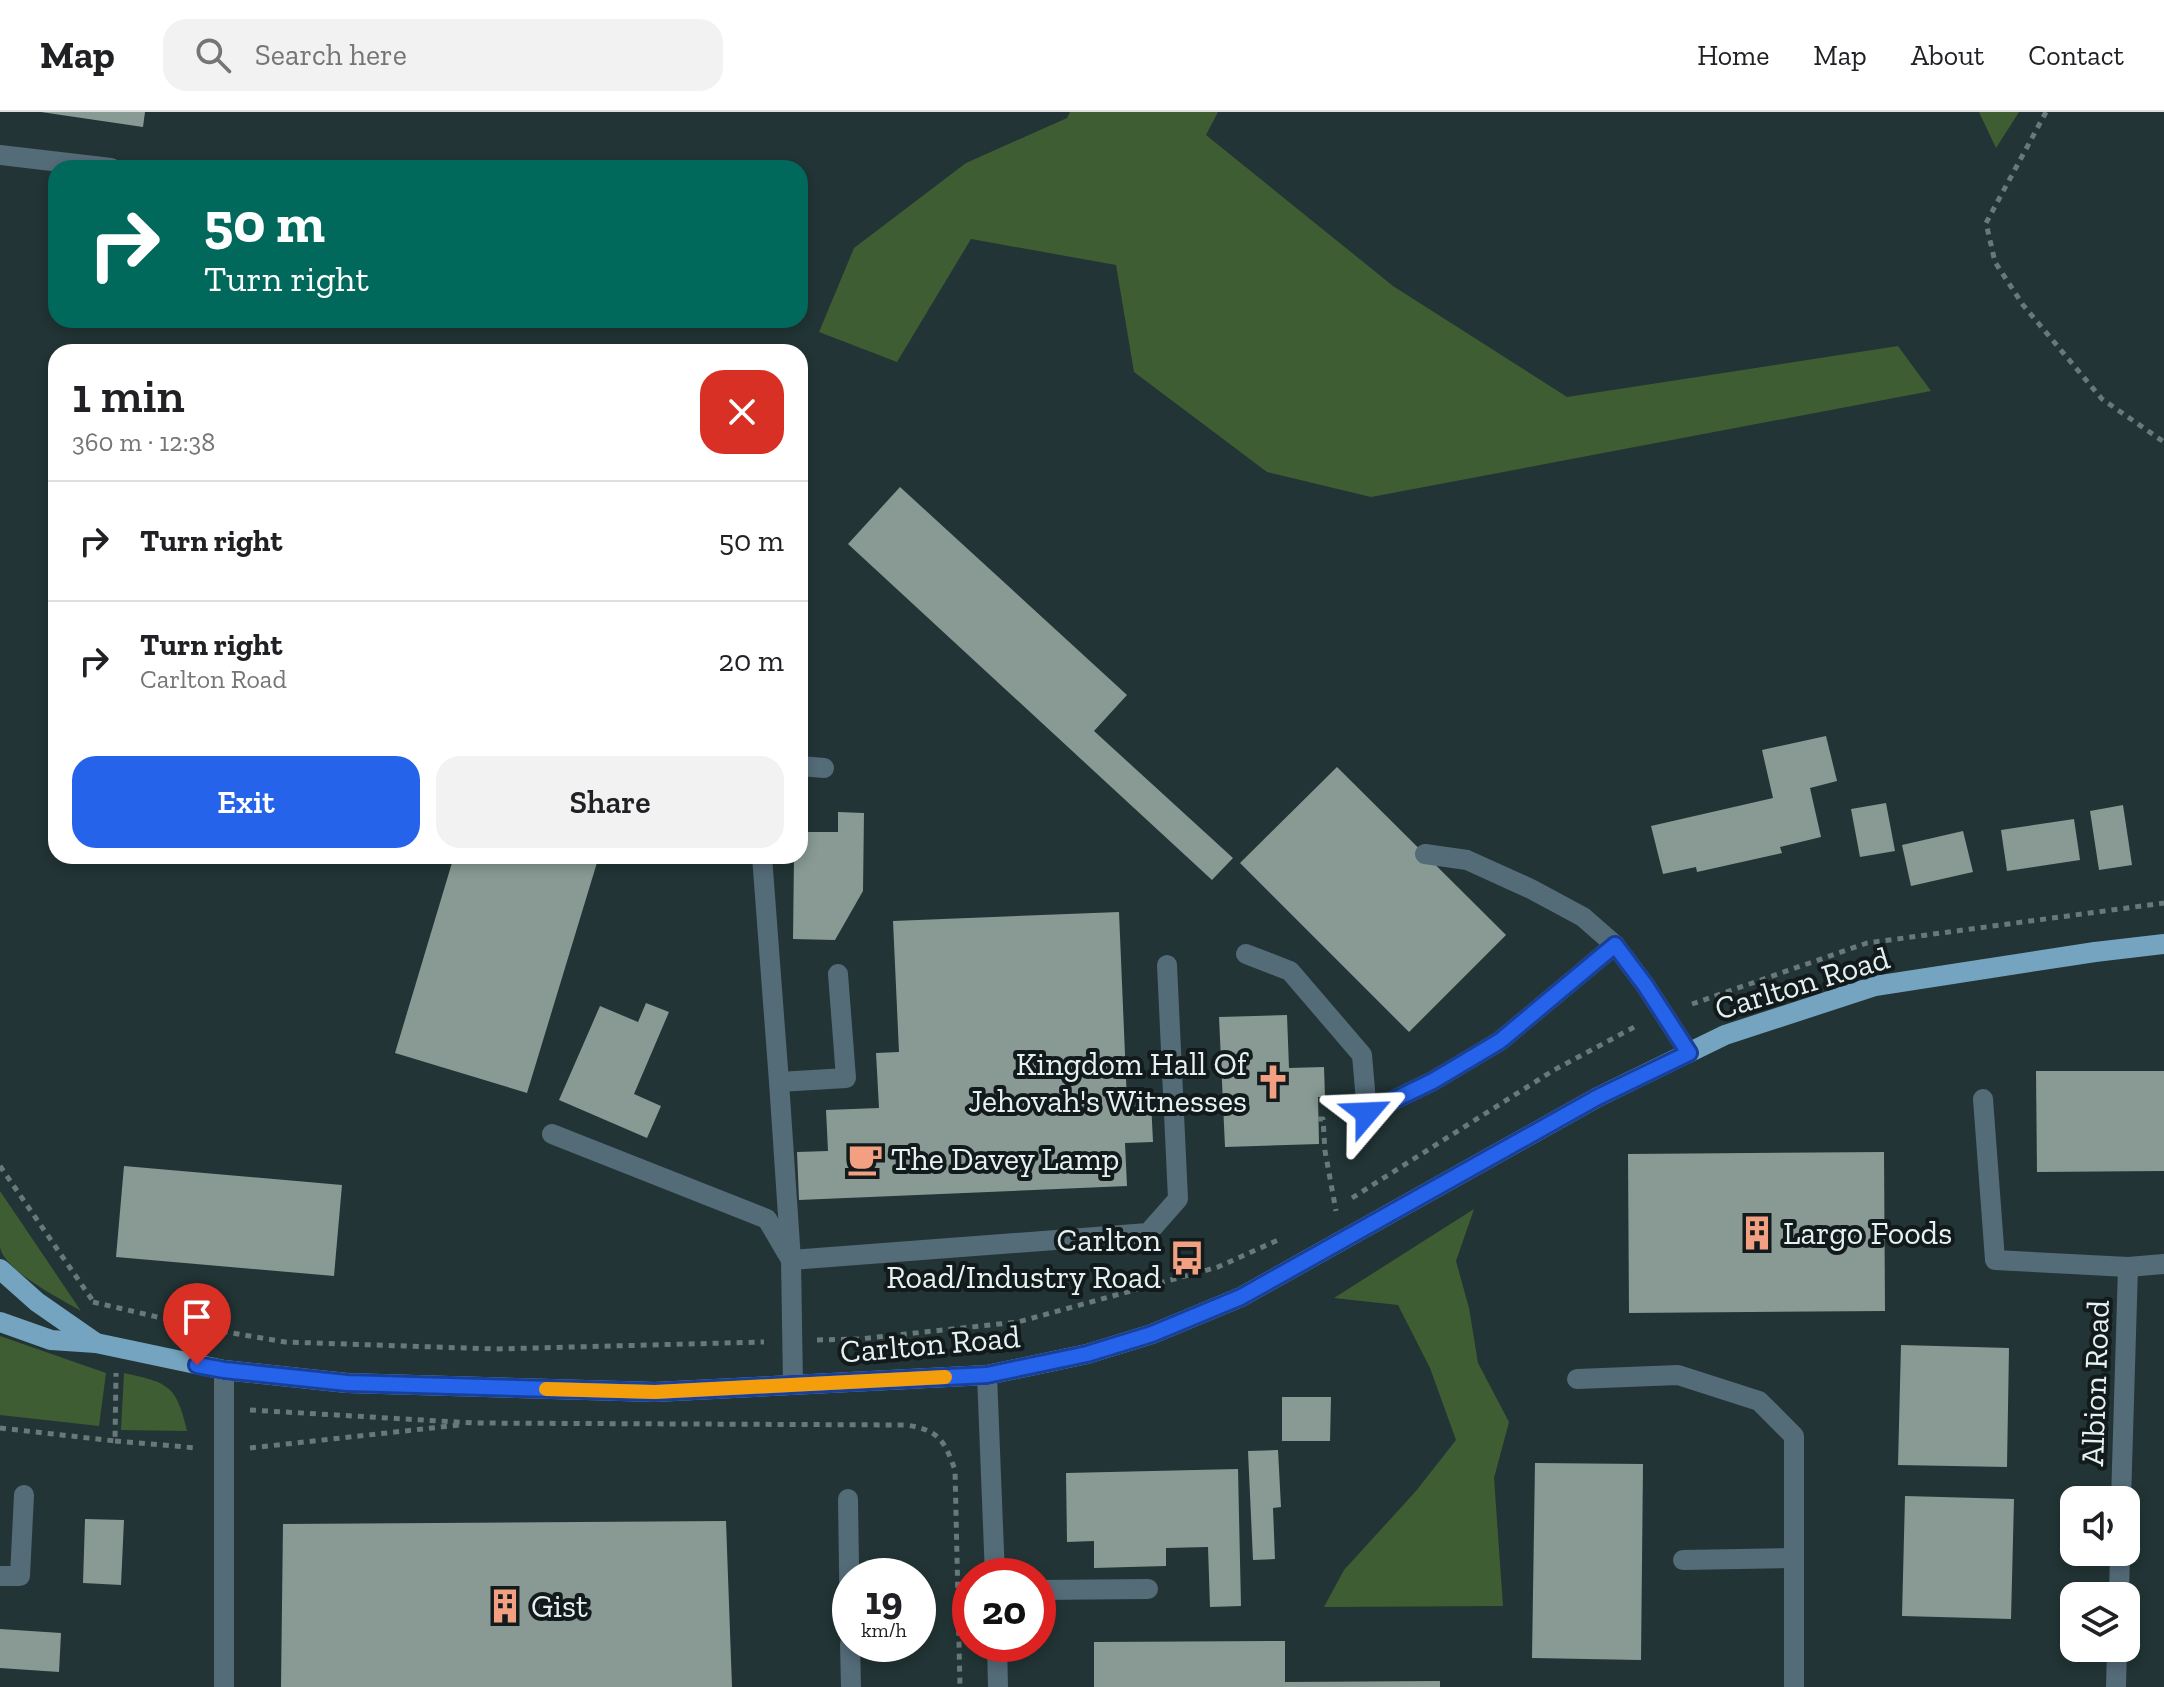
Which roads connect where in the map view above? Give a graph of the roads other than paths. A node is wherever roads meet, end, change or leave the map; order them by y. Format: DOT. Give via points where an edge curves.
graph roads {
  1 [pos="0,155"];
  2 [pos="48,161"];
  3 [pos="808,767"];
  4 [pos="824,768"];
  5 [pos="1425,854"];
  6 [pos="763,864"];
  7 [pos="2164,944"];
  8 [pos="1615,945"];
  9 [pos="1246,954"];
  10 [pos="1167,965"];
  11 [pos="838,974"];
  12 [pos="1689,1053"];
  13 [pos="779,1082"];
  14 [pos="1983,1099"];
  15 [pos="552,1134"];
  16 [pos="791,1260"];
  17 [pos="2164,1264"];
  18 [pos="2128,1267"];
  19 [pos="0,1269"];
  20 [pos="0,1322"];
  21 [pos="96,1343"];
  22 [pos="224,1370"];
  23 [pos="987,1375"];
  24 [pos="1577,1379"];
  25 [pos="793,1385"];
  26 [pos="2121,1486"];
  27 [pos="24,1495"];
  28 [pos="848,1499"];
  29 [pos="849,1558"];
  30 [pos="994,1558"];
  31 [pos="1793,1558"];
  32 [pos="1683,1560"];
  33 [pos="0,1576"];
  34 [pos="1148,1589"];
  35 [pos="1056,1590"];
  36 [pos="850,1662"];
  37 [pos="997,1662"];
  38 [pos="2117,1662"];
  39 [pos="224,1687"];
  40 [pos="851,1687"];
  41 [pos="998,1687"];
  42 [pos="1794,1687"];
  43 [pos="2116,1687"];
  1 -- 2 [label="street"];
  3 -- 4 [label="street"];
  5 -- 8 [label="street" via="1467,860 1531,889 1583,917"];
  6 -- 13 [label="street"];
  7 -- 12 [label="main road, Carlton Road" via="1875,986 1725,1035"];
  8 -- 9 [label="street" via="1500,1041 1367,1113 1362,1055 1290,971"];
  8 -- 12 [label="street"];
  10 -- 16 [label="street" via="1178,1199 1148,1233"];
  11 -- 13 [label="street" via="846,1078"];
  12 -- 23 [label="main road, Carlton Road" via="1584,1104 1241,1297 1087,1354"];
  13 -- 16 [label="street"];
  14 -- 18 [label="street" via="1995,1260"];
  15 -- 16 [label="street" via="767,1219"];
  16 -- 25 [label="street"];
  17 -- 18 [label="street"];
  18 -- 26 [label="street, Albion Road"];
  19 -- 21 [label="main road, Carlton Road"];
  20 -- 21 [label="main road, Carlton Road" via="51,1340"];
  21 -- 22 [label="main road, Carlton Road"];
  22 -- 25 [label="main road, Carlton Road" via="347,1383 655,1392"];
  22 -- 39 [label="street"];
  23 -- 25 [label="main road, Carlton Road"];
  23 -- 30 [label="street"];
  24 -- 31 [label="street" via="1678,1375 1759,1401 1794,1436"];
  27 -- 33 [label="street" via="20,1576"];
  28 -- 29 [label="street"];
  31 -- 32 [label="street"];
  31 -- 42 [label="street"];
  34 -- 35 [label="street"];
  36 -- 40 [label="street"];
  37 -- 41 [label="street"];
  38 -- 43 [label="street"];
}
